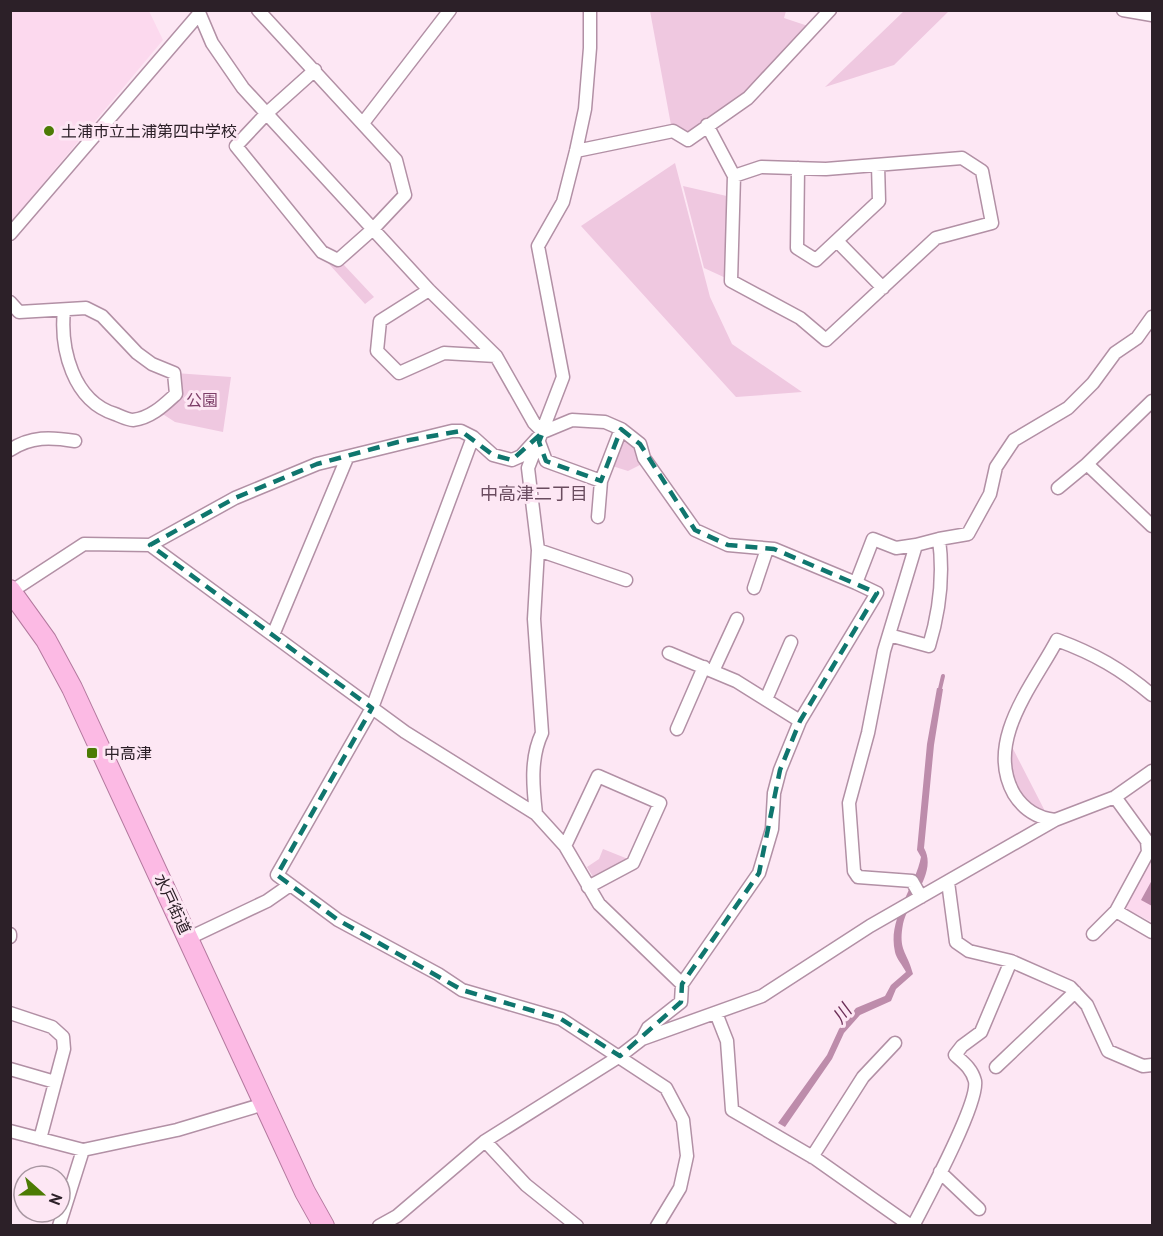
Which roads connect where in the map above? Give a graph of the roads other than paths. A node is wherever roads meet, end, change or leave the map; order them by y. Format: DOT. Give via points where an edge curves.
graph roads {
  1 [pos="258,10"];
  2 [pos="450,10"];
  3 [pos="590,10"];
  4 [pos="830,10"];
  5 [pos="1123,10"];
  6 [pos="198,12"];
  7 [pos="1152,15"];
  8 [pos="315,69"];
  9 [pos="267,113"];
  10 [pos="363,123"];
  11 [pos="707,124"];
  12 [pos="576,151"];
  13 [pos="878,165"];
  14 [pos="798,168"];
  15 [pos="734,176"];
  16 [pos="374,229"];
  17 [pos="10,234"];
  18 [pos="837,241"];
  19 [pos="883,288"];
  20 [pos="429,290"];
  21 [pos="10,302"];
  22 [pos="64,310"];
  23 [pos="1152,317"];
  24 [pos="496,356"];
  25 [pos="1152,401"];
  26 [pos="621,429"];
  27 [pos="473,437"];
  28 [pos="541,437"];
  29 [pos="75,441"];
  30 [pos="10,450"];
  31 [pos="347,458"];
  32 [pos="1087,464"];
  33 [pos="601,481"];
  34 [pos="1058,488"];
  35 [pos="598,517"];
  36 [pos="1152,526"];
  37 [pos="939,539"];
  38 [pos="150,545"];
  39 [pos="916,545"];
  40 [pos="767,549"];
  41 [pos="538,550"];
  42 [pos="626,580"];
  43 [pos="856,583"];
  44 [pos="754,588"];
  45 [pos="11,590"];
  46 [pos="737,619"];
  47 [pos="273,635"];
  48 [pos="889,635"];
  49 [pos="791,642"];
  50 [pos="669,652"];
  51 [pos="708,669"];
  52 [pos="1152,695"];
  53 [pos="767,698"];
  54 [pos="372,708"];
  55 [pos="800,721"];
  56 [pos="677,729"];
  57 [pos="1152,771"];
  58 [pos="1115,797"];
  59 [pos="536,814"];
  60 [pos="1055,820"];
  61 [pos="565,846"];
  62 [pos="948,882"];
  63 [pos="290,885"];
  64 [pos="588,887"];
  65 [pos="921,897"];
  66 [pos="1116,911"];
  67 [pos="1152,932"];
  68 [pos="1092,934"];
  69 [pos="189,938"];
  70 [pos="1011,961"];
  71 [pos="682,984"];
  72 [pos="1075,992"];
  73 [pos="716,1012"];
  74 [pos="10,1014"];
  75 [pos="642,1039"];
  76 [pos="895,1043"];
  77 [pos="620,1056"];
  78 [pos="1152,1065"];
  79 [pos="996,1067"];
  80 [pos="10,1070"];
  81 [pos="55,1082"];
  82 [pos="264,1104"];
  83 [pos="10,1131"];
  84 [pos="40,1139"];
  85 [pos="485,1141"];
  86 [pos="83,1150"];
  87 [pos="812,1157"];
  88 [pos="940,1172"];
  89 [pos="979,1209"];
  90 [pos="569,1223"];
  91 [pos="59,1226"];
  92 [pos="324,1226"];
  93 [pos="379,1226"];
  94 [pos="657,1226"];
  95 [pos="912,1226"];
  1 -- 8 [label="street"];
  2 -- 10 [label="street"];
  3 -- 12 [label="street" via="585,109"];
  4 -- 11 [label="street" via="748,98"];
  5 -- 7 [label="street"];
  6 -- 9 [label="street" via="218,52 243,88"];
  6 -- 17 [label="street"];
  8 -- 9 [label="street"];
  8 -- 10 [label="street"];
  9 -- 16 [label="street"];
  9 -- 16 [label="street" via="236,146 322,252 338,260"];
  10 -- 16 [label="street" via="396,160 405,195"];
  11 -- 12 [label="street" via="688,140 673,131"];
  11 -- 15 [label="street"];
  12 -- 28 [label="street" via="563,202 538,246 563,377"];
  13 -- 14 [label="street"];
  13 -- 18 [label="street" via="879,201"];
  13 -- 19 [label="street" via="962,158 982,171 992,223 936,238"];
  14 -- 15 [label="street" via="761,167"];
  14 -- 18 [label="street" via="797,248 816,260"];
  15 -- 19 [label="street" via="732,281 800,318 826,340"];
  16 -- 20 [label="street"];
  18 -- 19 [label="street"];
  20 -- 24 [label="street"];
  20 -- 24 [label="street" via="380,321 377,351 399,374 444,353"];
  21 -- 22 [label="street" via="19,312"];
  22 -- 22 [label="street" via="86,308 102,316 137,353 174,373 176,394 158,411 132,420 99,409 77,385 62,336"];
  23 -- 37 [label="street" via="1137,338 1115,353 1068,408 1014,440 996,467 990,494 968,534"];
  24 -- 28 [label="street"];
  25 -- 32 [label="street"];
  26 -- 28 [label="street" via="605,422 572,420"];
  26 -- 33 [label="street"];
  26 -- 40 [label="street" via="640,444 645,458 695,530 728,545"];
  27 -- 28 [label="street" via="493,455 512,460"];
  27 -- 31 [label="street" via="452,431"];
  27 -- 54 [label="street"];
  28 -- 33 [label="street" via="546,461"];
  28 -- 41 [label="street" via="528,468"];
  29 -- 30 [label="street" via="51,437 24,441"];
  31 -- 38 [label="street" via="317,464 235,498"];
  31 -- 47 [label="street"];
  32 -- 34 [label="street"];
  32 -- 36 [label="street"];
  33 -- 35 [label="street"];
  37 -- 39 [label="street"];
  37 -- 48 [label="street" via="943,568 939,612 929,646"];
  38 -- 45 [label="street" via="84,544"];
  38 -- 47 [label="street"];
  39 -- 43 [label="street" via="896,548 873,539"];
  39 -- 48 [label="street"];
  40 -- 43 [label="street"];
  40 -- 44 [label="street"];
  41 -- 42 [label="street"];
  41 -- 59 [label="street" via="534,620 542,733 534,764"];
  43 -- 55 [label="street" via="878,592"];
  45 -- 69 [label="highway, 水戸街道" via="46,640 72,688"];
  46 -- 51 [label="street"];
  47 -- 54 [label="street"];
  48 -- 65 [label="street" via="849,803 854,871 858,877 912,881"];
  49 -- 53 [label="street"];
  50 -- 51 [label="street"];
  51 -- 53 [label="street"];
  51 -- 56 [label="street"];
  52 -- 60 [label="street" via="1094,654 1058,640 1026,690 1007,739 1005,762 1008,783 1021,804 1040,818"];
  53 -- 55 [label="street"];
  54 -- 59 [label="street"];
  54 -- 63 [label="street" via="277,875"];
  55 -- 71 [label="street" via="780,770 772,829 759,873"];
  57 -- 58 [label="street"];
  58 -- 60 [label="street"];
  58 -- 66 [label="street" via="1147,841 1148,852"];
  59 -- 61 [label="street"];
  60 -- 62 [label="street"];
  61 -- 64 [label="street"];
  61 -- 64 [label="street" via="598,776 660,803 633,863"];
  62 -- 65 [label="street"];
  62 -- 70 [label="street" via="956,942 969,951"];
  63 -- 69 [label="street" via="267,901"];
  63 -- 77 [label="street" via="338,920 462,990 561,1019"];
  64 -- 71 [label="street" via="599,904"];
  65 -- 73 [label="street" via="762,996"];
  66 -- 67 [label="street"];
  66 -- 68 [label="street"];
  69 -- 82 [label="highway, 水戸街道"];
  70 -- 72 [label="street"];
  70 -- 88 [label="street" via="981,1032 955,1055 971,1069 975,1083"];
  71 -- 75 [label="street" via="681,1002 648,1028"];
  72 -- 78 [label="street" via="1086,1005 1108,1051 1143,1066"];
  72 -- 79 [label="street"];
  73 -- 75 [label="street"];
  73 -- 87 [label="street" via="727,1041 732,1110"];
  74 -- 81 [label="street" via="52,1027 63,1037 64,1049"];
  75 -- 77 [label="street"];
  76 -- 87 [label="street" via="863,1077"];
  77 -- 85 [label="street"];
  77 -- 94 [label="street" via="666,1088 683,1120 687,1156 680,1188"];
  80 -- 81 [label="street"];
  81 -- 84 [label="street"];
  82 -- 86 [label="street" via="177,1130"];
  82 -- 92 [label="highway, 水戸街道"];
  83 -- 84 [label="street"];
  84 -- 86 [label="street"];
  85 -- 90 [label="street"];
  85 -- 93 [label="street" via="397,1216"];
  86 -- 91 [label="street"];
  87 -- 95 [label="street"];
  88 -- 89 [label="street"];
  88 -- 95 [label="street"];
}
